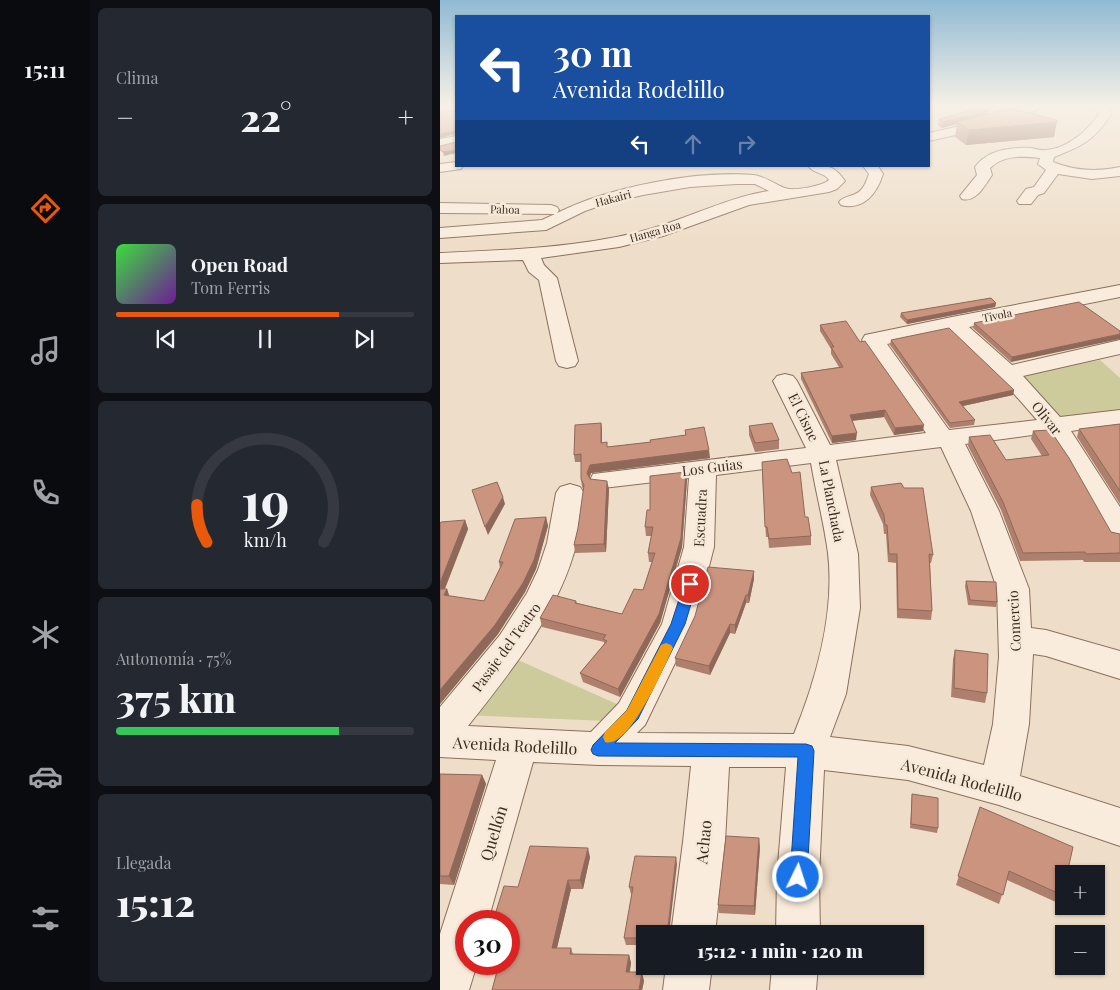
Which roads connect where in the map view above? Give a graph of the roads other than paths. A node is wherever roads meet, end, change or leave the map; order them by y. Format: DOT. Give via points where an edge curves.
graph roads {
  1 [pos="1004,153"];
  2 [pos="1030,153"];
  3 [pos="1063,153"];
  4 [pos="1052,161"];
  5 [pos="455,166"];
  6 [pos="1116,166"];
  7 [pos="818,167"];
  8 [pos="871,167"];
  9 [pos="440,168"];
  10 [pos="786,195"];
  11 [pos="968,196"];
  12 [pos="1025,201"];
  13 [pos="847,202"];
  14 [pos="440,208"];
  15 [pos="569,212"];
  16 [pos="440,233"];
  17 [pos="529,253"];
  18 [pos="440,258"];
  19 [pos="1120,291"];
  20 [pos="952,323"];
  21 [pos="873,340"];
  22 [pos="1111,349"];
  23 [pos="567,361"];
  24 [pos="1120,368"];
  25 [pos="1007,374"];
  26 [pos="785,381"];
  27 [pos="1120,417"];
  28 [pos="1054,426"];
  29 [pos="946,438"];
  30 [pos="822,454"];
  31 [pos="702,469"];
  32 [pos="603,480"];
  33 [pos="570,493"];
  34 [pos="1120,532"];
  35 [pos="1015,638"];
  36 [pos="1120,665"];
  37 [pos="440,734"];
  38 [pos="440,741"];
  39 [pos="520,744"];
  40 [pos="598,750"];
  41 [pos="711,750"];
  42 [pos="806,751"];
  43 [pos="999,787"];
  44 [pos="1120,827"];
  45 [pos="469,910"];
  46 [pos="694,925"];
  47 [pos="798,925"];
  48 [pos="455,959"];
  49 [pos="688,975"];
  50 [pos="794,975"];
  51 [pos="446,990"];
  52 [pos="686,990"];
  53 [pos="793,990"];
  1 -- 11 [label="street" via="989,159 982,167 984,175"];
  2 -- 4 [label="street"];
  3 -- 4 [label="street"];
  4 -- 6 [label="street" via="1095,175"];
  4 -- 12 [label="street" via="1039,190 1032,192"];
  5 -- 9 [label="street"];
  7 -- 10 [label="street, Hanga Roa" via="831,172 837,181 824,189"];
  8 -- 13 [label="street" via="876,174 870,192 863,198"];
  10 -- 15 [label="street, Hakairi" via="756,180 690,182 643,190"];
  10 -- 17 [label="street, Hanga Roa" via="735,203 668,229 622,241"];
  14 -- 15 [label="street, Pahoa"];
  15 -- 16 [label="street, Hakairi" via="546,225"];
  17 -- 18 [label="street, Hanga Roa"];
  17 -- 23 [label="street" via="536,268 548,278"];
  19 -- 20 [label="street, Tivola"];
  20 -- 21 [label="street, Tivola"];
  20 -- 25 [label="street, Olivar"];
  21 -- 29 [label="street, Comercio"];
  22 -- 24 [label="street"];
  22 -- 25 [label="street"];
  25 -- 28 [label="street, Olivar"];
  26 -- 30 [label="street, El Cisne"];
  27 -- 28 [label="street, La Planchada"];
  28 -- 29 [label="street, La Planchada"];
  28 -- 34 [label="street, Olivar" via="1084,468"];
  29 -- 30 [label="street, La Planchada"];
  29 -- 35 [label="street, Comercio" via="985,511 1013,589"];
  30 -- 31 [label="street, Los Guias"];
  30 -- 42 [label="street, La Planchada" via="843,554 844,608 828,694"];
  31 -- 32 [label="street, Los Guias"];
  31 -- 40 [label="street, Escuadra" via="699,548 678,624 632,714"];
  33 -- 37 [label="street, Pasaje del Teatro" via="562,542 539,602 517,637"];
  35 -- 36 [label="street" via="1046,643"];
  35 -- 43 [label="street, Comercio" via="1011,724"];
  38 -- 39 [label="street, Avenida Rodelillo"];
  39 -- 40 [label="street, Avenida Rodelillo"];
  39 -- 45 [label="street, Quellón"];
  40 -- 41 [label="street, Avenida Rodelillo"];
  41 -- 42 [label="street, Avenida Rodelillo"];
  41 -- 46 [label="street, Achao"];
  42 -- 43 [label="street, Avenida Rodelillo" via="908,763"];
  42 -- 47 [label="street"];
  43 -- 44 [label="street, Avenida Rodelillo"];
  48 -- 51 [label="street, Quellón"];
  49 -- 52 [label="street"];
  50 -- 53 [label="street"];
}
